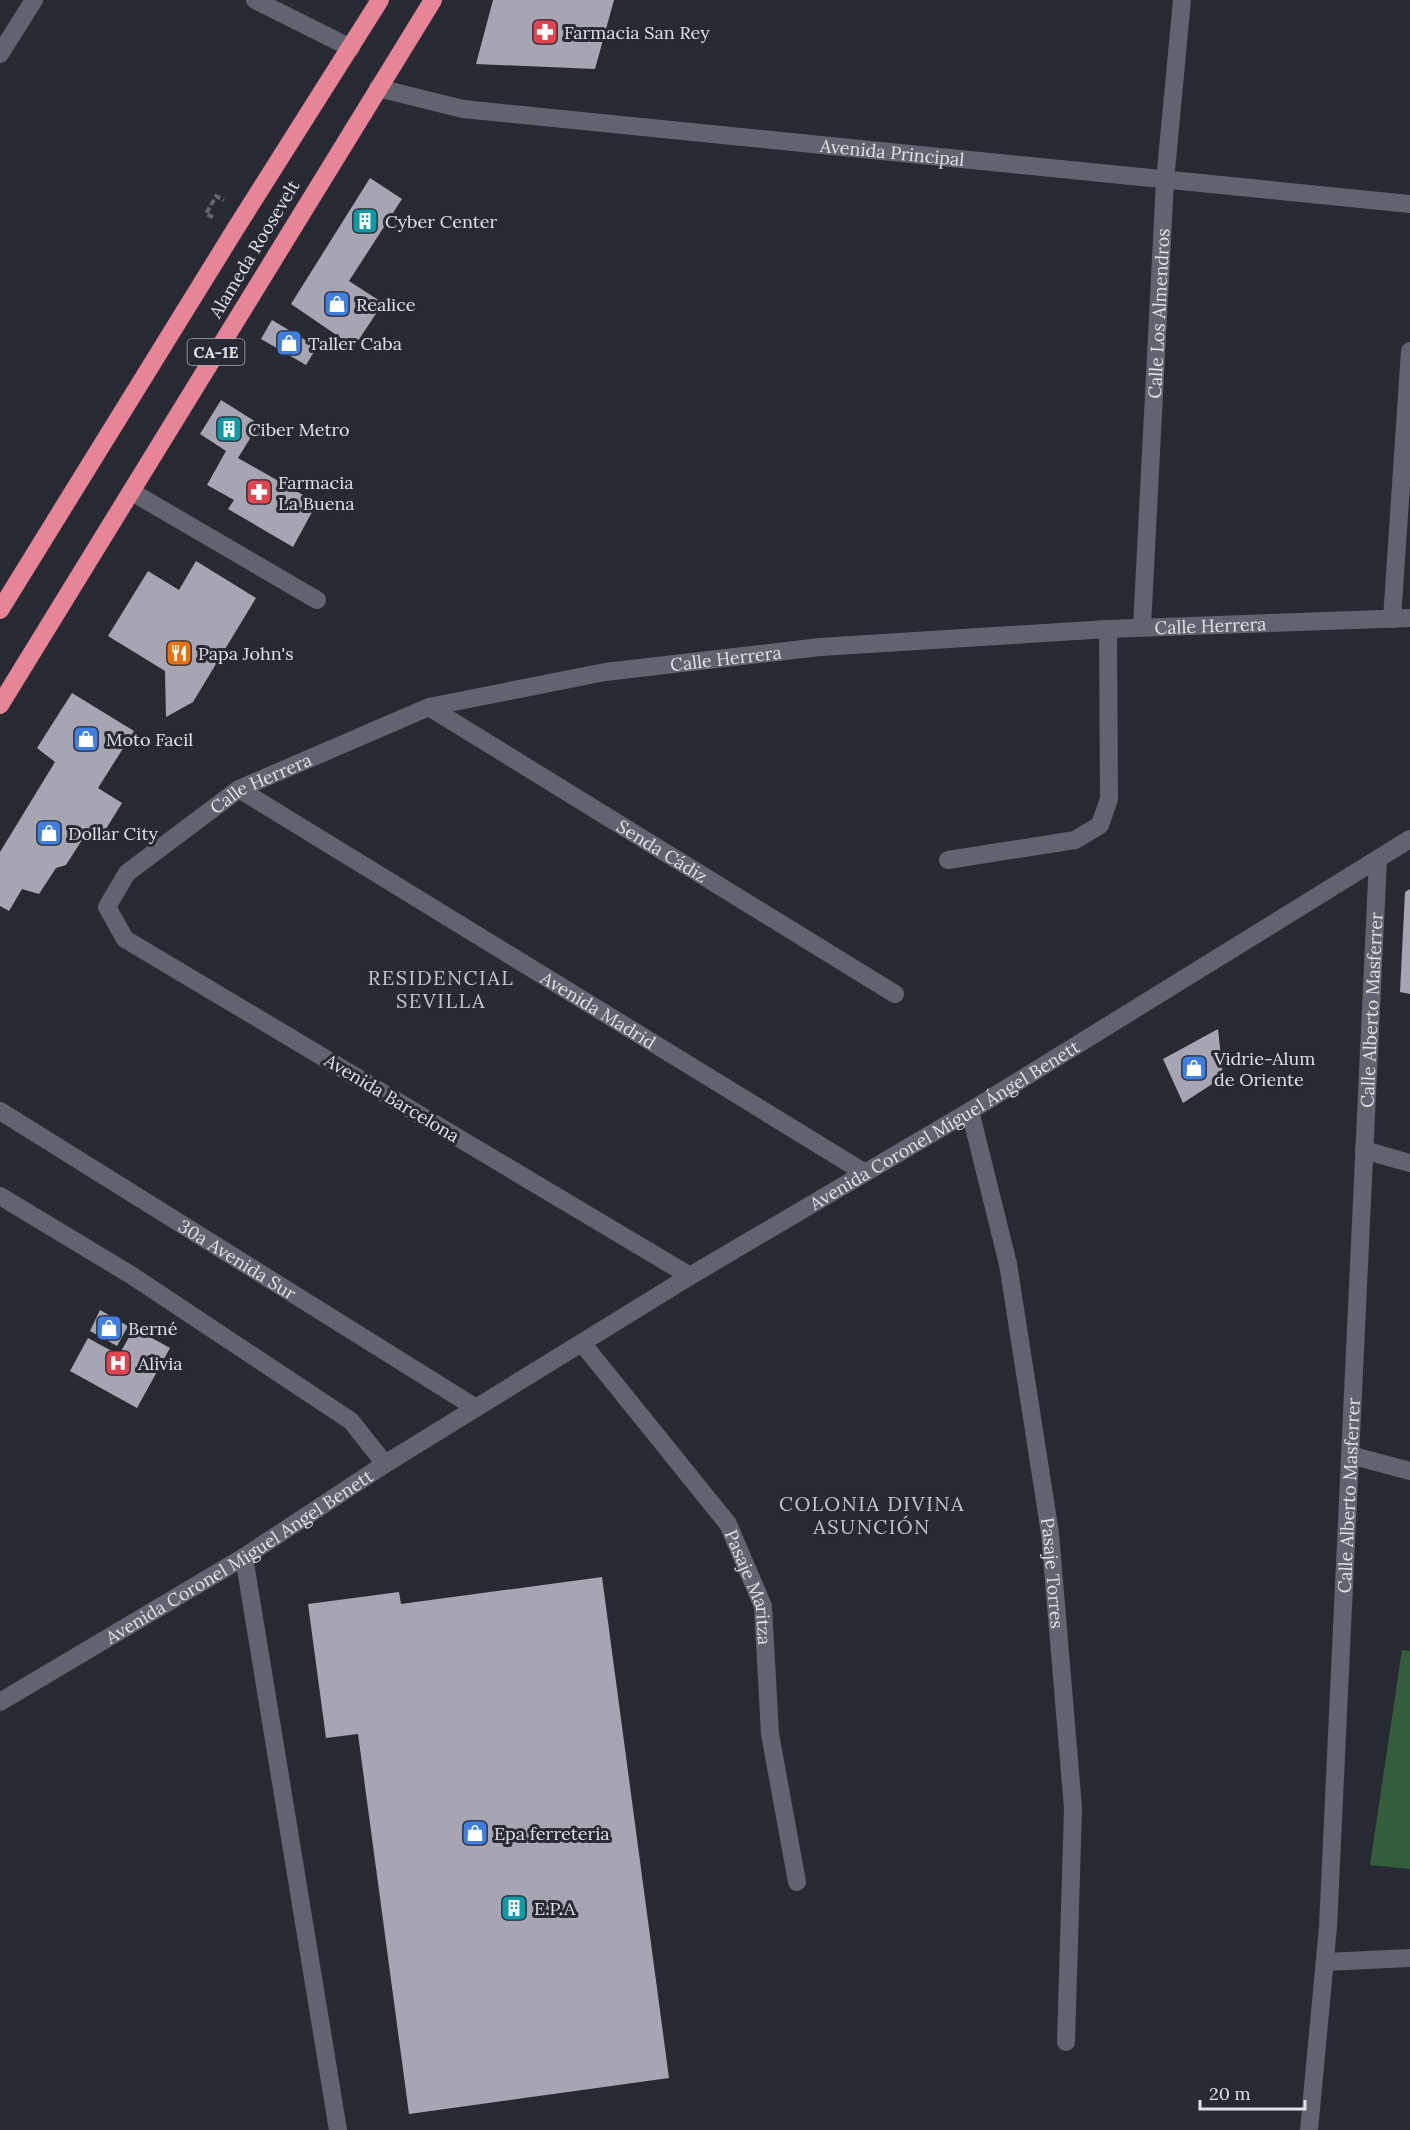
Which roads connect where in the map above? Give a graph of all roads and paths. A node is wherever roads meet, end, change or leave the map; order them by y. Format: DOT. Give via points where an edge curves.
graph roads {
  1 [pos="34,0"];
  2 [pos="255,0"];
  3 [pos="381,0"];
  4 [pos="433,0"];
  5 [pos="1182,0"];
  6 [pos="351,48"];
  7 [pos="0,54"];
  8 [pos="378,88"];
  9 [pos="1165,181"];
  10 [pos="216,196"];
  11 [pos="1410,204"];
  12 [pos="206,214"];
  13 [pos="1410,351"];
  14 [pos="132,492"];
  15 [pos="316,600"];
  16 [pos="0,610"];
  17 [pos="1401,618"];
  18 [pos="1142,627"];
  19 [pos="1108,629"];
  20 [pos="0,705"];
  21 [pos="429,707"];
  22 [pos="239,789"];
  23 [pos="1410,839"];
  24 [pos="1378,859"];
  25 [pos="948,861"];
  26 [pos="107,907"];
  27 [pos="895,994"];
  28 [pos="0,1111"];
  29 [pos="970,1111"];
  30 [pos="1364,1150"];
  31 [pos="1410,1163"];
  32 [pos="865,1173"];
  33 [pos="0,1196"];
  34 [pos="690,1276"];
  35 [pos="582,1343"];
  36 [pos="476,1408"];
  37 [pos="1350,1455"];
  38 [pos="385,1464"];
  39 [pos="1410,1471"];
  40 [pos="244,1557"];
  41 [pos="0,1702"];
  42 [pos="797,1882"];
  43 [pos="1410,1958"];
  44 [pos="1325,1962"];
  45 [pos="1066,2042"];
  46 [pos="338,2130"];
  47 [pos="1309,2130"];
  1 -- 7 [label="street"];
  2 -- 6 [label="street"];
  3 -- 6 [label="highway, Alameda Roosevelt / CA-1E"];
  4 -- 8 [label="highway, Alameda Roosevelt / CA-1E"];
  5 -- 9 [label="street, Calle Los Almendros"];
  6 -- 16 [label="highway, Alameda Roosevelt / CA-1E"];
  8 -- 9 [label="street, Avenida Principal" via="463,109"];
  8 -- 14 [label="highway, Alameda Roosevelt / CA-1E"];
  9 -- 11 [label="street, Avenida Principal"];
  9 -- 18 [label="street, Calle Los Almendros"];
  10 -- 12 [label="path"];
  13 -- 17 [label="street"];
  14 -- 15 [label="street"];
  14 -- 20 [label="highway, Alameda Roosevelt / CA-1E"];
  17 -- 18 [label="street, Calle Herrera"];
  18 -- 19 [label="street, Calle Herrera"];
  19 -- 21 [label="street, Calle Herrera" via="820,647 605,672"];
  19 -- 25 [label="street" via="1109,799 1100,825 1075,840"];
  21 -- 22 [label="street, Calle Herrera"];
  21 -- 27 [label="street, Senda Cádiz"];
  22 -- 26 [label="street, Calle Herrera" via="127,873"];
  22 -- 32 [label="street, Avenida Madrid"];
  23 -- 24 [label="street, Avenida Coronel Miguel Ángel Benett"];
  24 -- 29 [label="street, Avenida Coronel Miguel Ángel Benett"];
  24 -- 30 [label="street, Calle Alberto Masferrer"];
  26 -- 34 [label="street, Avenida Barcelona" via="124,939"];
  28 -- 36 [label="street, 30a Avenida Sur"];
  29 -- 32 [label="street, Avenida Coronel Miguel Ángel Benett"];
  29 -- 45 [label="street, Pasaje Torres" via="1008,1264 1050,1533 1073,1809"];
  30 -- 31 [label="street"];
  30 -- 37 [label="street, Calle Alberto Masferrer"];
  32 -- 34 [label="street, Avenida Coronel Miguel Ángel Benett"];
  33 -- 38 [label="street" via="131,1275 351,1421"];
  34 -- 35 [label="street, Avenida Coronel Miguel Ángel Benett"];
  35 -- 36 [label="street, Avenida Coronel Miguel Ángel Benett"];
  35 -- 42 [label="street, Pasaje Maritza" via="728,1524 763,1606 770,1734"];
  36 -- 38 [label="street, Avenida Coronel Miguel Angel Benett"];
  37 -- 39 [label="street"];
  37 -- 44 [label="street, Calle Alberto Masferrer"];
  38 -- 40 [label="street, Avenida Coronel Miguel Angel Benett"];
  40 -- 41 [label="street, Avenida Coronel Miguel Angel Benett"];
  40 -- 46 [label="street"];
  43 -- 44 [label="street"];
  44 -- 47 [label="street, Calle Alberto Masferrer"];
}
